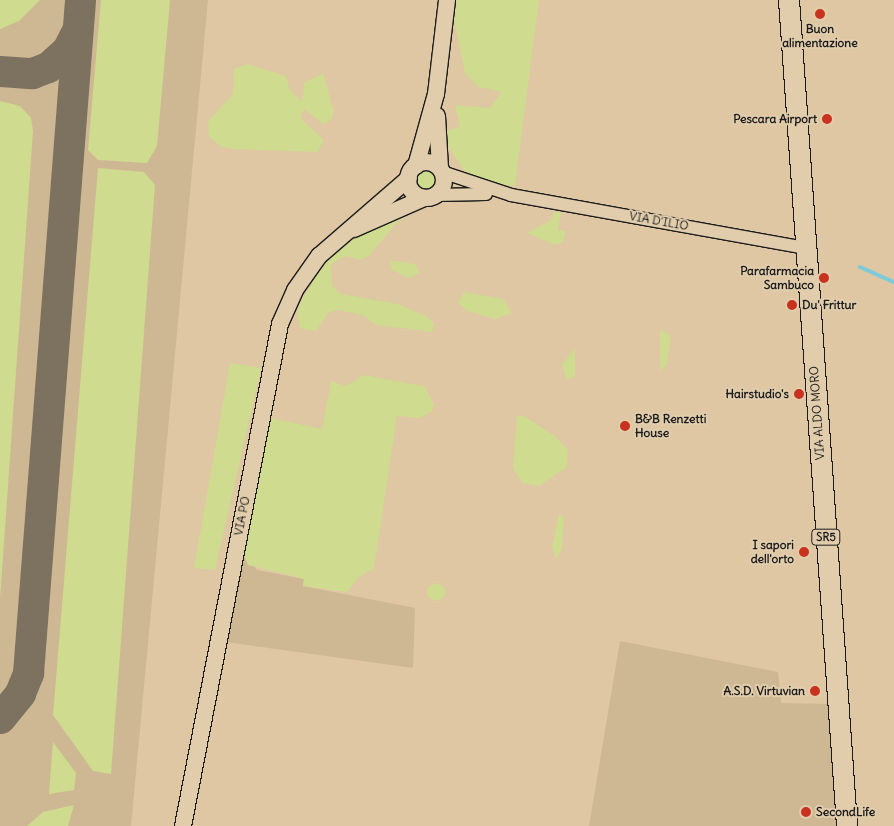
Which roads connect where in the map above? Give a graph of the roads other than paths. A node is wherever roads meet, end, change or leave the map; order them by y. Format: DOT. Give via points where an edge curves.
graph roads {
  1 [pos="447,0"];
  2 [pos="789,0"];
  3 [pos="436,94"];
  4 [pos="441,170"];
  5 [pos="412,172"];
  6 [pos="511,195"];
  7 [pos="430,197"];
  8 [pos="349,230"];
  9 [pos="806,248"];
  10 [pos="183,826"];
  11 [pos="847,826"];
  1 -- 3 [label="street"];
  2 -- 9 [label="main road, VIA ALDO MORO / SR5"];
  3 -- 4 [label="street"];
  3 -- 5 [label="street"];
  4 -- 5 [label="street" via="431,163"];
  4 -- 6 [label="street, VIA D'ILIO"];
  4 -- 7 [label="street" via="444,182"];
  5 -- 7 [label="street" via="414,193"];
  5 -- 8 [label="street, VIA PO"];
  6 -- 7 [label="street, VIA D'ILIO"];
  6 -- 9 [label="street, VIA D'ILIO"];
  7 -- 8 [label="street, VIA PO"];
  8 -- 10 [label="street, VIA PO" via="309,268 280,324"];
  9 -- 11 [label="main road, VIA ALDO MORO / SR5"];
}
